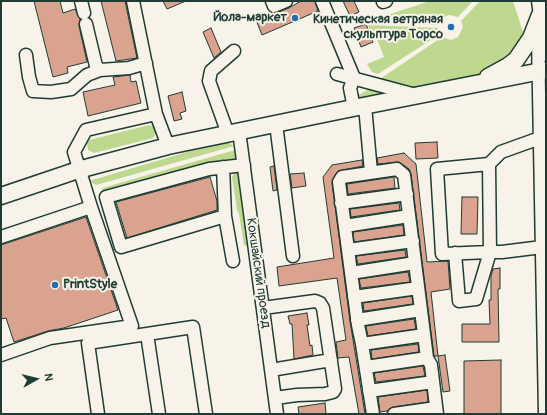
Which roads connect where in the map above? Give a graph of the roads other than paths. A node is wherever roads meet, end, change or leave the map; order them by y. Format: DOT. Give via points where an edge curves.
graph roads {
  1 [pos="81,1"];
  2 [pos="133,1"];
  3 [pos="272,1"];
  4 [pos="286,1"];
  5 [pos="322,1"];
  6 [pos="541,14"];
  7 [pos="234,51"];
  8 [pos="546,52"];
  9 [pos="26,55"];
  10 [pos="146,63"];
  11 [pos="100,70"];
  12 [pos="542,71"];
  13 [pos="337,74"];
  14 [pos="354,78"];
  15 [pos="470,86"];
  16 [pos="419,95"];
  17 [pos="359,107"];
  18 [pos="156,114"];
  19 [pos="276,124"];
  20 [pos="234,132"];
  21 [pos="540,138"];
  22 [pos="168,146"];
  23 [pos="489,164"];
  24 [pos="244,165"];
  25 [pos="223,167"];
  26 [pos="78,170"];
  27 [pos="543,171"];
  28 [pos="371,172"];
  29 [pos="407,194"];
  30 [pos="1,196"];
  31 [pos="342,203"];
  32 [pos="90,207"];
  33 [pos="225,216"];
  34 [pos="410,216"];
  35 [pos="345,226"];
  36 [pos="1,237"];
  37 [pos="412,241"];
  38 [pos="542,247"];
  39 [pos="348,250"];
  40 [pos="490,252"];
  41 [pos="455,253"];
  42 [pos="293,256"];
  43 [pos="233,261"];
  44 [pos="415,263"];
  45 [pos="351,273"];
  46 [pos="418,288"];
  47 [pos="354,297"];
  48 [pos="544,300"];
  49 [pos="263,308"];
  50 [pos="421,310"];
  51 [pos="357,320"];
  52 [pos="147,334"];
  53 [pos="424,335"];
  54 [pos="362,344"];
  55 [pos="1,355"];
  56 [pos="427,358"];
  57 [pos="331,360"];
  58 [pos="366,367"];
  59 [pos="545,368"];
  60 [pos="271,370"];
  61 [pos="433,382"];
  62 [pos="369,391"];
  63 [pos="275,398"];
  64 [pos="436,411"];
  65 [pos="98,414"];
  66 [pos="159,414"];
  67 [pos="206,414"];
  68 [pos="277,414"];
  69 [pos="372,414"];
  70 [pos="394,414"];
  71 [pos="545,414"];
  1 -- 11 [label="street" via="96,66"];
  2 -- 10 [label="street"];
  3 -- 4 [label="street" via="274,6"];
  5 -- 14 [label="street"];
  6 -- 8 [label="main road"];
  6 -- 12 [label="street"];
  6 -- 15 [label="main road" via="531,38 516,60 499,72"];
  7 -- 20 [label="street, Кокшайский проезд" via="210,71 209,81"];
  9 -- 11 [label="street" via="29,78 34,91 71,89 87,75"];
  10 -- 11 [label="street" via="129,68"];
  10 -- 18 [label="street"];
  12 -- 15 [label="main road"];
  12 -- 21 [label="street"];
  13 -- 14 [label="street"];
  14 -- 16 [label="street"];
  14 -- 17 [label="street" via="350,88"];
  15 -- 16 [label="main road"];
  16 -- 17 [label="main road"];
  17 -- 19 [label="main road"];
  17 -- 28 [label="street"];
  18 -- 22 [label="street"];
  18 -- 26 [label="street" via="86,130 74,152"];
  19 -- 20 [label="main road"];
  19 -- 42 [label="street"];
  20 -- 22 [label="main road"];
  20 -- 24 [label="street, Кокшайский проезд"];
  21 -- 23 [label="street" via="501,152"];
  21 -- 27 [label="street"];
  22 -- 26 [label="main road"];
  23 -- 40 [label="street"];
  23 -- 41 [label="street" via="437,168 442,254"];
  24 -- 25 [label="street"];
  24 -- 49 [label="street, Кокшайский проезд"];
  25 -- 33 [label="street"];
  25 -- 33 [label="street" via="106,197 122,247"];
  26 -- 30 [label="main road"];
  26 -- 32 [label="street"];
  27 -- 38 [label="street"];
  28 -- 29 [label="street" via="397,169 404,175"];
  28 -- 31 [label="street" via="342,177 339,182"];
  29 -- 31 [label="street"];
  29 -- 34 [label="street"];
  31 -- 35 [label="street"];
  32 -- 36 [label="street"];
  32 -- 55 [label="street" via="132,326 50,338"];
  33 -- 43 [label="street"];
  34 -- 35 [label="street"];
  34 -- 37 [label="street"];
  35 -- 39 [label="street"];
  37 -- 39 [label="street"];
  37 -- 44 [label="street"];
  38 -- 40 [label="street"];
  38 -- 48 [label="street"];
  39 -- 45 [label="street"];
  40 -- 41 [label="street"];
  40 -- 41 [label="street" via="476,299 459,301"];
  44 -- 45 [label="street"];
  44 -- 46 [label="street"];
  45 -- 47 [label="street"];
  46 -- 47 [label="street"];
  46 -- 50 [label="street"];
  47 -- 51 [label="street"];
  48 -- 59 [label="street"];
  49 -- 57 [label="street" via="315,301 320,303"];
  49 -- 60 [label="street, Кокшайский проезд"];
  50 -- 51 [label="street"];
  50 -- 53 [label="street"];
  51 -- 54 [label="street"];
  52 -- 65 [label="street" via="88,344"];
  52 -- 66 [label="street"];
  52 -- 67 [label="street" via="193,327"];
  53 -- 54 [label="street"];
  53 -- 56 [label="street"];
  54 -- 58 [label="street"];
  56 -- 58 [label="street"];
  56 -- 61 [label="street" via="431,365"];
  57 -- 60 [label="street"];
  57 -- 63 [label="street" via="335,389 333,392"];
  58 -- 62 [label="street"];
  59 -- 71 [label="street"];
  60 -- 63 [label="street, Кокшайский проезд"];
  61 -- 62 [label="street"];
  61 -- 64 [label="street"];
  62 -- 69 [label="street"];
  63 -- 68 [label="street, Кокшайский проезд"];
  64 -- 70 [label="street"];
}
